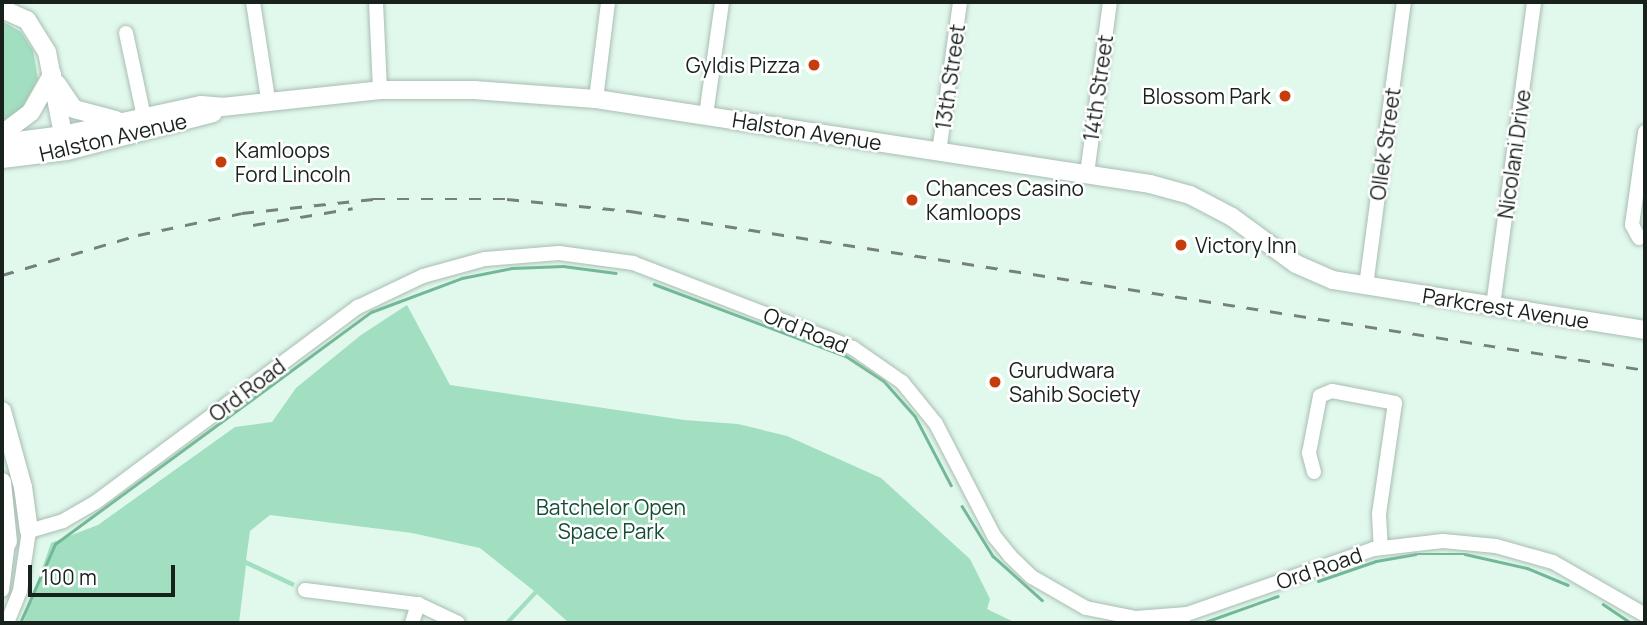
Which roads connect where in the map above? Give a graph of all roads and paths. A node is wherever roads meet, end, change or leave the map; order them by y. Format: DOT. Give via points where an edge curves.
graph roads {
  1 [pos="253,2"];
  2 [pos="376,2"];
  3 [pos="608,2"];
  4 [pos="722,2"];
  5 [pos="960,2"];
  6 [pos="1110,2"];
  7 [pos="1404,2"];
  8 [pos="1534,2"];
  9 [pos="2,9"];
  10 [pos="126,33"];
  11 [pos="52,75"];
  12 [pos="380,90"];
  13 [pos="268,99"];
  14 [pos="596,99"];
  15 [pos="706,115"];
  16 [pos="124,122"];
  17 [pos="146,124"];
  18 [pos="1645,132"];
  19 [pos="2,134"];
  20 [pos="2,143"];
  21 [pos="65,143"];
  22 [pos="939,152"];
  23 [pos="2,159"];
  24 [pos="1643,168"];
  25 [pos="1087,174"];
  26 [pos="1639,238"];
  27 [pos="1366,286"];
  28 [pos="1493,306"];
  29 [pos="1645,330"];
  30 [pos="2,411"];
  31 [pos="1314,472"];
  32 [pos="2,482"];
  33 [pos="29,531"];
  34 [pos="5,535"];
  35 [pos="1381,548"];
  36 [pos="2,590"];
  37 [pos="305,590"];
  38 [pos="418,604"];
  39 [pos="1645,615"];
  40 [pos="6,623"];
  41 [pos="412,623"];
  42 [pos="458,623"];
  1 -- 13 [label="street"];
  2 -- 12 [label="street"];
  3 -- 14 [label="street"];
  4 -- 15 [label="street"];
  5 -- 22 [label="street, 13th Street"];
  6 -- 25 [label="street, 14th Street"];
  7 -- 27 [label="street, Ollek Street"];
  8 -- 28 [label="street, Nicolani Drive"];
  9 -- 11 [label="main road" via="27,20 38,34"];
  10 -- 17 [label="street"];
  11 -- 16 [label="main road" via="74,109"];
  11 -- 19 [label="main road" via="32,112"];
  11 -- 21 [label="main road"];
  12 -- 13 [label="main road, Halston Avenue"];
  12 -- 14 [label="main road, Halston Avenue" via="474,90"];
  13 -- 17 [label="main road, Halston Avenue" via="222,107 201,105"];
  14 -- 15 [label="main road, Halston Avenue"];
  15 -- 22 [label="main road, Halston Avenue"];
  16 -- 17 [label="main road, Halston Avenue"];
  16 -- 21 [label="main road, Halston Avenue"];
  17 -- 21 [label="main road, Halston Avenue"];
  18 -- 24 [label="street"];
  20 -- 21 [label="main road, Halston Avenue"];
  21 -- 23 [label="main road, Halston Avenue"];
  22 -- 25 [label="main road, Halston Avenue"];
  24 -- 26 [label="street" via="1632,225"];
  25 -- 27 [label="main road, Halston Avenue" via="1190,195 1232,216 1296,264"];
  27 -- 28 [label="main road, Parkcrest Avenue"];
  28 -- 29 [label="main road, Parkcrest Avenue"];
  30 -- 33 [label="main road" via="23,487"];
  31 -- 35 [label="street" via="1309,453 1320,396 1332,391 1395,403 1379,514"];
  32 -- 34 [label="main road"];
  33 -- 34 [label="main road"];
  33 -- 35 [label="street, Ord Road" via="63,521 96,502 358,307 423,276 485,259 559,253 633,263 853,348 902,382 936,424 994,536 1010,556 1032,577 1086,608 1136,618 1187,614"];
  33 -- 40 [label="street" via="20,591"];
  34 -- 36 [label="street"];
  35 -- 39 [label="street, Ord Road" via="1443,541 1496,546 1553,562"];
  37 -- 38 [label="street"];
  38 -- 41 [label="street"];
  38 -- 42 [label="street"];
}
